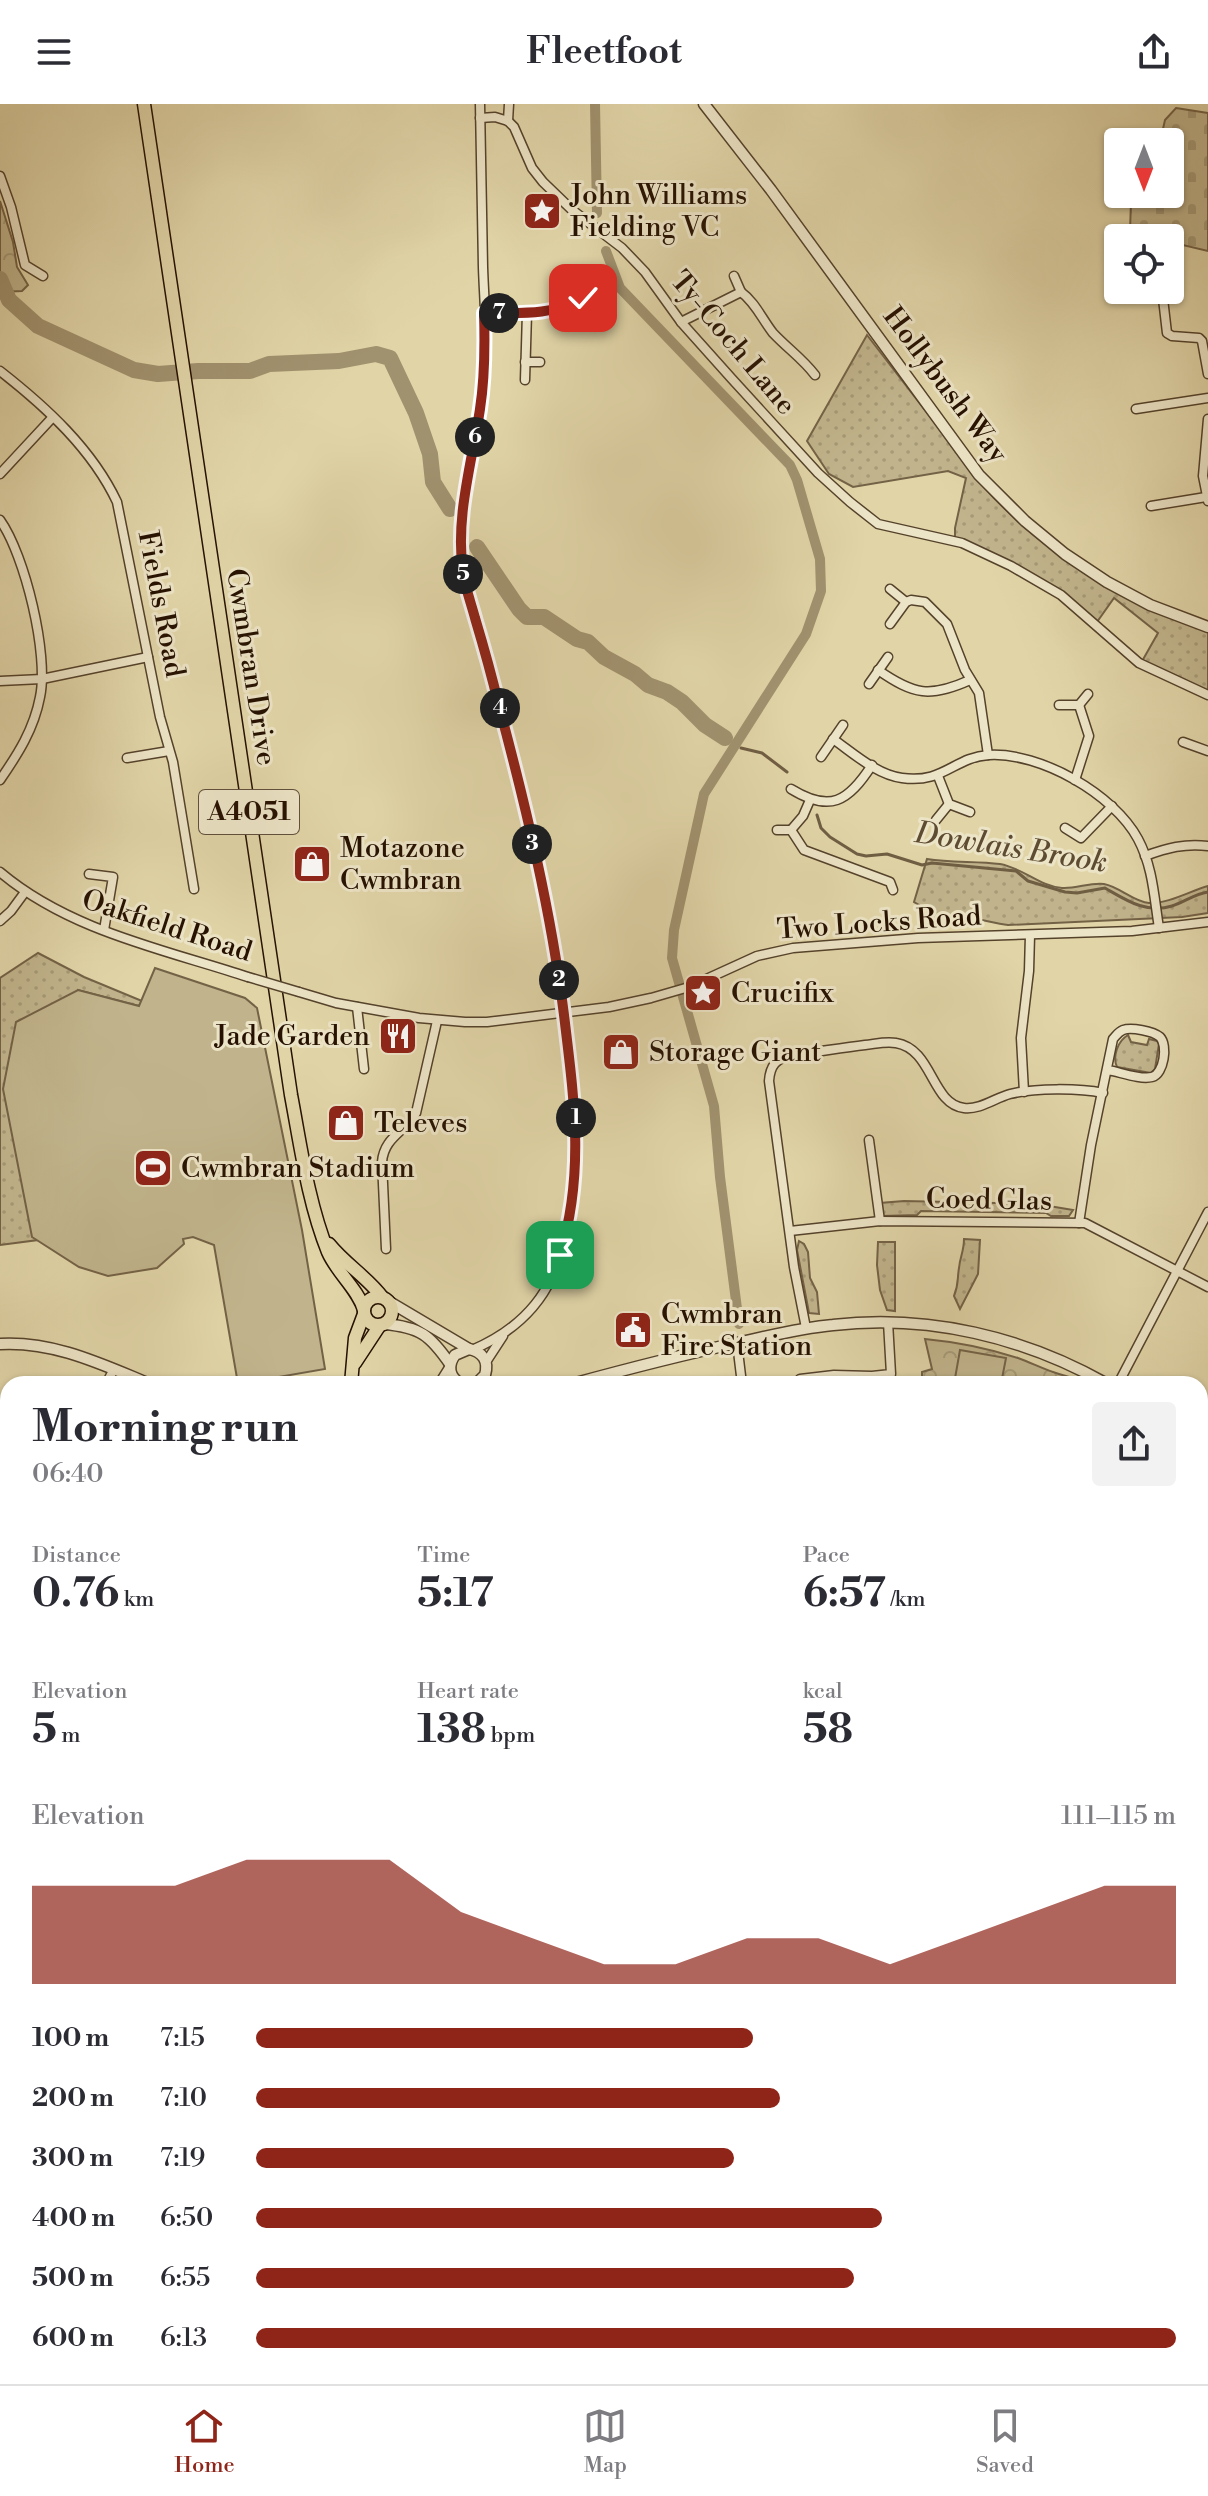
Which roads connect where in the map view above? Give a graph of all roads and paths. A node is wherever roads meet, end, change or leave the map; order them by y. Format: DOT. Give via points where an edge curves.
graph roads {
  1 [pos="144,104"];
  2 [pos="480,104"];
  3 [pos="509,104"];
  4 [pos="704,104"];
  5 [pos="480,118"];
  6 [pos="508,121"];
  7 [pos="0,176"];
  8 [pos="43,276"];
  9 [pos="734,276"];
  10 [pos="575,285"];
  11 [pos="741,292"];
  12 [pos="583,298"];
  13 [pos="1164,304"];
  14 [pos="592,311"];
  15 [pos="484,313"];
  16 [pos="527,313"];
  17 [pos="681,322"];
  18 [pos="525,362"];
  19 [pos="540,362"];
  20 [pos="0,371"];
  21 [pos="1208,374"];
  22 [pos="815,375"];
  23 [pos="525,380"];
  24 [pos="1208,398"];
  25 [pos="1136,409"];
  26 [pos="52,418"];
  27 [pos="1208,419"];
  28 [pos="0,474"];
  29 [pos="1207,499"];
  30 [pos="1151,506"];
  31 [pos="2,525"];
  32 [pos="890,589"];
  33 [pos="906,602"];
  34 [pos="890,624"];
  35 [pos="1208,627"];
  36 [pos="148,657"];
  37 [pos="888,657"];
  38 [pos="878,670"];
  39 [pos="42,679"];
  40 [pos="970,680"];
  41 [pos="0,681"];
  42 [pos="869,684"];
  43 [pos="1088,694"];
  44 [pos="1208,695"];
  45 [pos="1059,705"];
  46 [pos="1079,705"];
  47 [pos="843,725"];
  48 [pos="833,739"];
  49 [pos="1183,742"];
  50 [pos="169,751"];
  51 [pos="1208,751"];
  52 [pos="988,755"];
  53 [pos="821,757"];
  54 [pos="127,758"];
  55 [pos="872,765"];
  56 [pos="938,776"];
  57 [pos="0,780"];
  58 [pos="1075,780"];
  59 [pos="791,789"];
  60 [pos="810,800"];
  61 [pos="949,804"];
  62 [pos="1112,806"];
  63 [pos="970,812"];
  64 [pos="936,820"];
  65 [pos="1065,828"];
  66 [pos="777,830"];
  67 [pos="791,830"];
  68 [pos="1081,838"];
  69 [pos="1208,846"];
  70 [pos="1075,847"];
  71 [pos="1145,856"];
  72 [pos="0,872"];
  73 [pos="89,874"];
  74 [pos="194,889"];
  75 [pos="893,890"];
  76 [pos="25,892"];
  77 [pos="0,921"];
  78 [pos="1208,922"];
  79 [pos="1159,928"];
  80 [pos="104,930"];
  81 [pos="1030,935"];
  82 [pos="357,1007"];
  83 [pos="563,1013"];
  84 [pos="437,1021"];
  85 [pos="364,1069"];
  86 [pos="1108,1070"];
  87 [pos="1024,1092"];
  88 [pos="1103,1093"];
  89 [pos="869,1140"];
  90 [pos="1208,1212"];
  91 [pos="880,1221"];
  92 [pos="1079,1223"];
  93 [pos="790,1231"];
  94 [pos="323,1235"];
  95 [pos="386,1249"];
  96 [pos="1177,1270"];
  97 [pos="1208,1287"];
  98 [pos="385,1299"];
  99 [pos="364,1312"];
  100 [pos="888,1322"];
  101 [pos="382,1325"];
  102 [pos="806,1328"];
  103 [pos="503,1335"];
  104 [pos="737,1343"];
  105 [pos="0,1344"];
  106 [pos="471,1350"];
  107 [pos="486,1362"];
  108 [pos="450,1366"];
  109 [pos="114,1369"];
  110 [pos="353,1370"];
  111 [pos="110,1376"];
  112 [pos="131,1376"];
  113 [pos="352,1376"];
  114 [pos="444,1376"];
  115 [pos="452,1376"];
  116 [pos="485,1376"];
  117 [pos="600,1376"];
  118 [pos="741,1376"];
  119 [pos="855,1376"];
  120 [pos="1091,1376"];
  121 [pos="1122,1376"];
  1 -- 94 [label="main road, Cwmbran Drive / A4051" via="291,1095 312,1206"];
  2 -- 5 [label="street"];
  3 -- 6 [label="street"];
  4 -- 35 [label="street, Hollybush Way" via="979,475 1025,521 1107,582"];
  5 -- 6 [label="street"];
  5 -- 15 [label="street"];
  6 -- 17 [label="street, Ty-Coch Lane" via="543,182 622,248"];
  7 -- 8 [label="street" via="25,265"];
  9 -- 11 [label="street"];
  10 -- 12 [label="street"];
  11 -- 17 [label="street"];
  11 -- 22 [label="street"];
  12 -- 14 [label="street"];
  12 -- 16 [label="street" via="553,311"];
  13 -- 21 [label="street" via="1167,333 1199,338"];
  15 -- 16 [label="street"];
  15 -- 83 [label="street" via="480,409 461,524 463,573 530,832"];
  16 -- 18 [label="street"];
  17 -- 44 [label="street, Ty-Coch Lane" via="790,443 878,524 962,543 1011,566 1061,595 1139,663"];
  18 -- 19 [label="street"];
  18 -- 23 [label="street"];
  20 -- 26 [label="street, Fields Road"];
  24 -- 25 [label="street"];
  26 -- 28 [label="street"];
  26 -- 36 [label="street, Fields Road" via="88,454 117,502"];
  27 -- 29 [label="street" via="1203,476"];
  29 -- 30 [label="street"];
  31 -- 39 [label="street" via="19,554"];
  32 -- 33 [label="street"];
  33 -- 34 [label="street"];
  33 -- 40 [label="street" via="925,602 942,617"];
  36 -- 39 [label="street"];
  36 -- 50 [label="street, Fields Road"];
  37 -- 38 [label="street"];
  38 -- 40 [label="street" via="899,685 925,693"];
  38 -- 42 [label="street"];
  39 -- 41 [label="street"];
  39 -- 57 [label="street" via="28,735"];
  40 -- 52 [label="street" via="979,693"];
  43 -- 46 [label="street"];
  45 -- 46 [label="street"];
  46 -- 58 [label="street" via="1089,736"];
  47 -- 48 [label="street"];
  48 -- 53 [label="street"];
  48 -- 55 [label="street"];
  49 -- 51 [label="street" via="1196,752"];
  50 -- 54 [label="street"];
  50 -- 74 [label="street, Fields Road"];
  52 -- 56 [label="street"];
  52 -- 58 [label="street" via="1024,760"];
  55 -- 56 [label="street" via="899,778"];
  55 -- 60 [label="street" via="847,796"];
  56 -- 61 [label="street"];
  58 -- 62 [label="street"];
  59 -- 60 [label="street"];
  60 -- 67 [label="street"];
  61 -- 63 [label="street"];
  61 -- 64 [label="street"];
  62 -- 68 [label="street"];
  62 -- 71 [label="street"];
  65 -- 68 [label="street"];
  66 -- 67 [label="street"];
  67 -- 75 [label="street" via="804,850 890,882"];
  68 -- 70 [label="street"];
  69 -- 71 [label="street" via="1172,846"];
  71 -- 79 [label="street"];
  72 -- 76 [label="street, Oakfield Road"];
  73 -- 80 [label="street" via="113,877"];
  76 -- 77 [label="street"];
  76 -- 80 [label="street, Oakfield Road" via="71,919"];
  78 -- 79 [label="street, Two Locks Road"];
  79 -- 81 [label="street, Two Locks Road"];
  80 -- 82 [label="street, Oakfield Road, bridge"];
  81 -- 83 [label="street, Two Locks Road" via="793,948 757,956 673,992"];
  81 -- 87 [label="street" via="1021,1038"];
  82 -- 84 [label="street, Oakfield Road"];
  82 -- 85 [label="street"];
  83 -- 84 [label="street, Two Locks Road" via="487,1022"];
  83 -- 103 [label="street" via="576,1119 569,1216 550,1281 529,1313"];
  84 -- 95 [label="street" via="416,1113 384,1149"];
  86 -- 86 [label="street" via="1113,1039 1124,1030 1158,1035 1165,1048 1161,1069 1151,1077"];
  86 -- 88 [label="street"];
  87 -- 88 [label="street"];
  87 -- 93 [label="street" via="974,1108 955,1106 920,1056 896,1043 777,1060 769,1081"];
  88 -- 92 [label="street"];
  89 -- 91 [label="street"];
  90 -- 96 [label="street"];
  91 -- 92 [label="street, Coed Glas"];
  91 -- 93 [label="street, Coed Glas"];
  92 -- 96 [label="street, Coed Glas"];
  93 -- 102 [label="street"];
  94 -- 98 [label="main road, A4051"];
  94 -- 99 [label="main road, A4051" via="333,1263"];
  96 -- 97 [label="street, Coed Glas"];
  96 -- 121 [label="street"];
  98 -- 99 [label="main road" via="371,1299"];
  98 -- 101 [label="main road" via="392,1314"];
  98 -- 106 [label="street"];
  99 -- 101 [label="main road, A4051" via="370,1323"];
  99 -- 110 [label="main road"];
  100 -- 102 [label="street"];
  100 -- 119 [label="street" via="891,1374"];
  100 -- 120 [label="street" via="989,1336"];
  101 -- 108 [label="street" via="425,1334"];
  101 -- 110 [label="main road"];
  102 -- 104 [label="street"];
  103 -- 106 [label="street"];
  103 -- 107 [label="street"];
  104 -- 117 [label="street"];
  104 -- 118 [label="street"];
  105 -- 109 [label="street" via="50,1347"];
  106 -- 107 [label="street"];
  106 -- 108 [label="street" via="455,1355"];
  107 -- 116 [label="street"];
  108 -- 114 [label="street"];
  108 -- 115 [label="street"];
  109 -- 111 [label="street"];
  109 -- 112 [label="street"];
  110 -- 113 [label="main road"];
}
